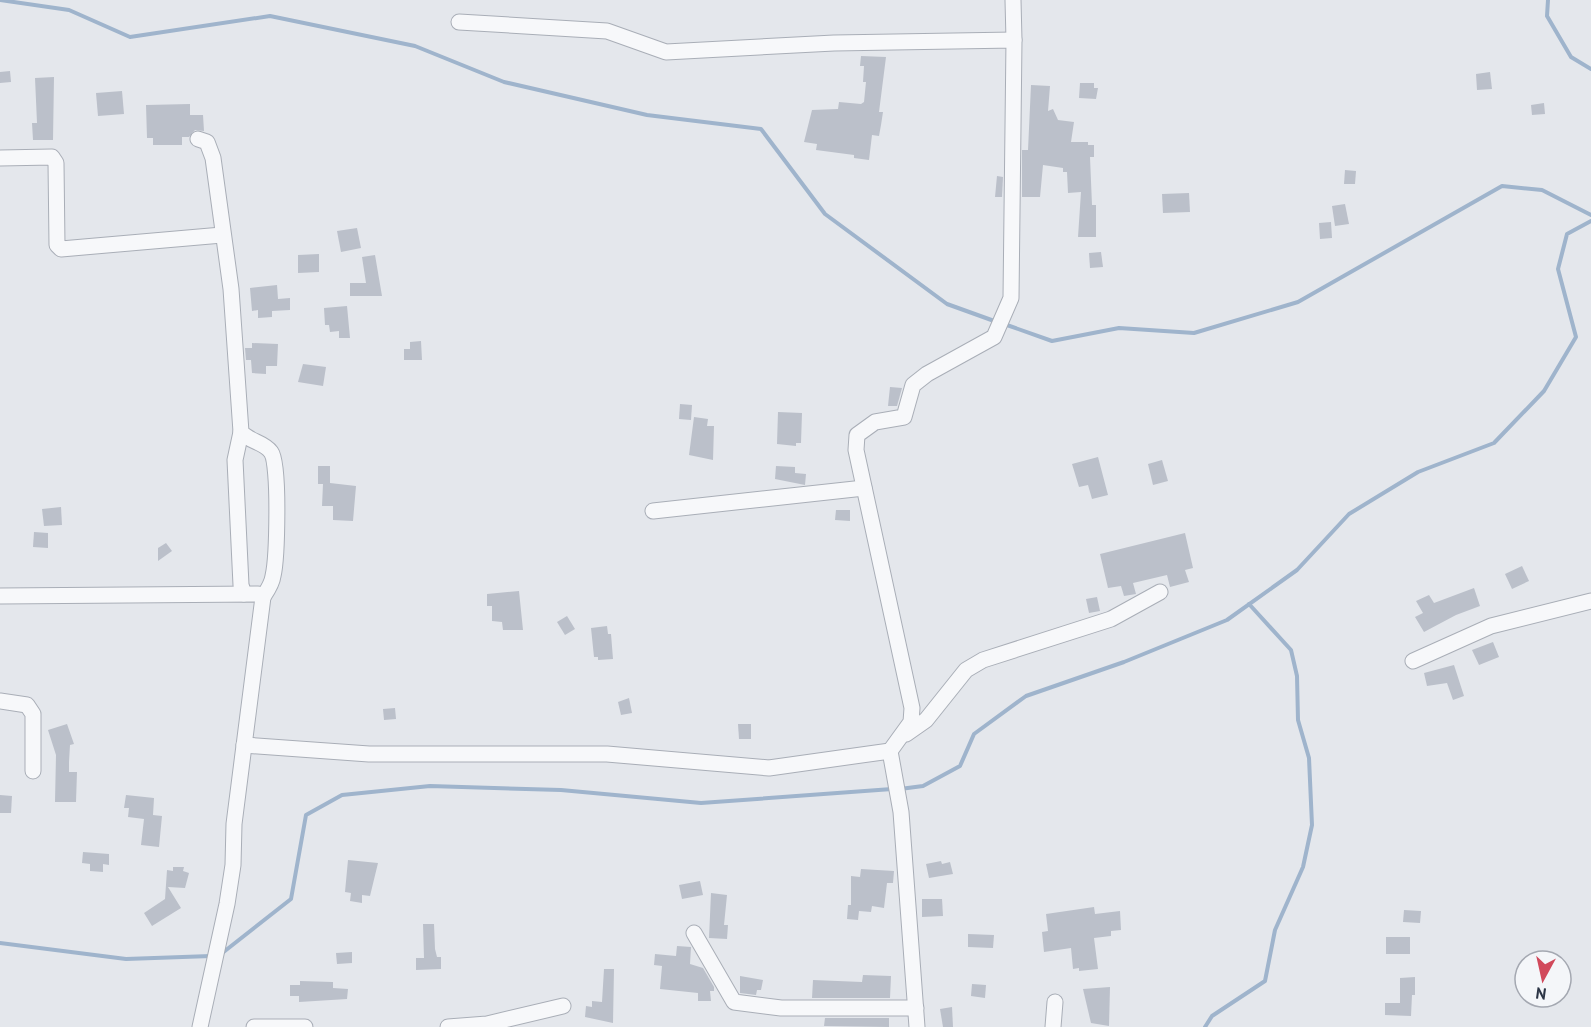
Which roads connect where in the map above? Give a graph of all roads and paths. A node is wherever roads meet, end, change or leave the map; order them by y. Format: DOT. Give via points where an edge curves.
graph roads {
  1 [pos="1013,0"];
  2 [pos="459,22"];
  3 [pos="1014,40"];
  4 [pos="198,139"];
  5 [pos="0,158"];
  6 [pos="222,235"];
  7 [pos="241,432"];
  8 [pos="864,489"];
  9 [pos="653,511"];
  10 [pos="1160,592"];
  11 [pos="244,594"];
  12 [pos="0,596"];
  13 [pos="263,597"];
  14 [pos="1591,601"];
  15 [pos="1413,662"];
  16 [pos="0,701"];
  17 [pos="903,735"];
  18 [pos="244,745"];
  19 [pos="891,759"];
  20 [pos="33,771"];
  21 [pos="694,933"];
  22 [pos="1055,1002"];
  23 [pos="563,1006"];
  24 [pos="916,1008"];
  25 [pos="200,1027"];
  26 [pos="254,1027"];
  27 [pos="305,1027"];
  28 [pos="448,1027"];
  29 [pos="917,1027"];
  30 [pos="1053,1027"];
  1 -- 3 [label="street"];
  2 -- 3 [label="street" via="607,31 666,52 834,43"];
  3 -- 8 [label="street" via="1011,298 994,337 927,374 913,386 904,417 875,423 857,435"];
  4 -- 6 [label="street" via="207,142 213,158"];
  5 -- 6 [label="street" via="52,157 56,163 57,245 61,249"];
  6 -- 7 [label="street" via="231,289"];
  7 -- 11 [label="street" via="235,460"];
  7 -- 13 [label="street" via="272,453 275,468 276,554 273,579"];
  8 -- 9 [label="street"];
  8 -- 17 [label="street" via="912,708 911,722"];
  10 -- 17 [label="street" via="1111,619 983,660 966,670 926,720"];
  11 -- 12 [label="street"];
  11 -- 13 [label="street"];
  13 -- 18 [label="street"];
  14 -- 15 [label="street" via="1491,626"];
  16 -- 20 [label="street" via="27,705 33,714"];
  17 -- 19 [label="street"];
  18 -- 19 [label="street" via="369,754 607,754 769,768"];
  18 -- 25 [label="street" via="233,865 221,941"];
  19 -- 24 [label="street" via="901,812"];
  21 -- 24 [label="street" via="734,1002 781,1008"];
  22 -- 30 [label="street"];
  23 -- 28 [label="street" via="487,1024"];
  24 -- 29 [label="street"];
  26 -- 27 [label="street"];
}
